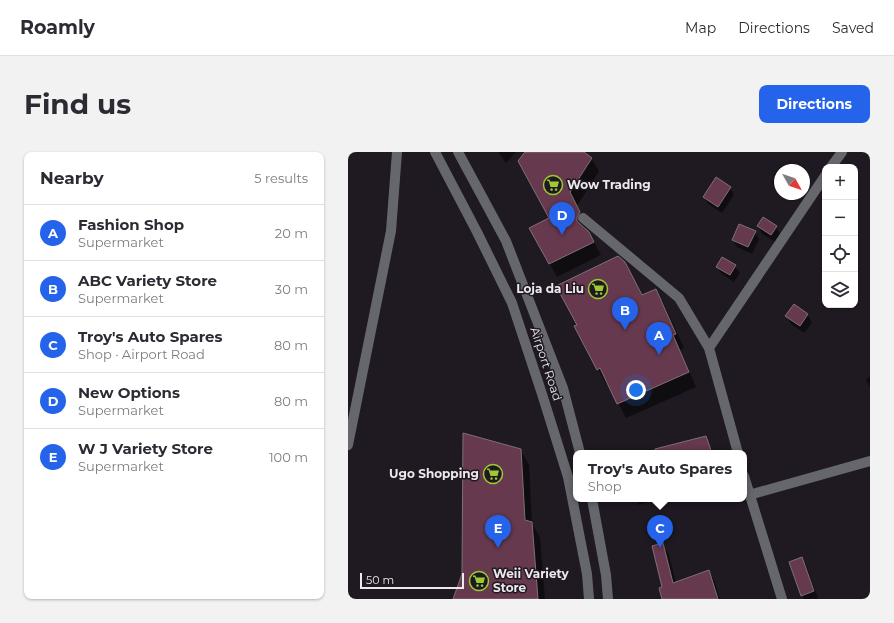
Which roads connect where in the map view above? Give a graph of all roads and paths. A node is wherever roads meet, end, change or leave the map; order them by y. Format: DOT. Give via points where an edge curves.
graph roads {
  1 [pos="397,152"];
  2 [pos="435,152"];
  3 [pos="458,152"];
  4 [pos="842,152"];
  5 [pos="833,164"];
  6 [pos="822,180"];
  7 [pos="583,218"];
  8 [pos="709,348"];
  9 [pos="348,445"];
  10 [pos="579,450"];
  11 [pos="737,450"];
  12 [pos="870,461"];
  13 [pos="573,485"];
  14 [pos="747,487"];
  15 [pos="749,495"];
  16 [pos="576,502"];
  17 [pos="593,502"];
  18 [pos="589,599"];
  19 [pos="608,599"];
  20 [pos="782,599"];
  1 -- 9 [label="street" via="391,231"];
  2 -- 13 [label="street, Airport Road" via="512,303"];
  3 -- 10 [label="street, Airport Road" via="506,241 562,388"];
  4 -- 5 [label="street"];
  6 -- 8 [label="street"];
  7 -- 8 [label="street" via="679,298"];
  8 -- 11 [label="street"];
  12 -- 15 [label="street"];
  14 -- 15 [label="street"];
  15 -- 20 [label="street"];
  16 -- 18 [label="street, Airport Road"];
  17 -- 19 [label="street"];
}
